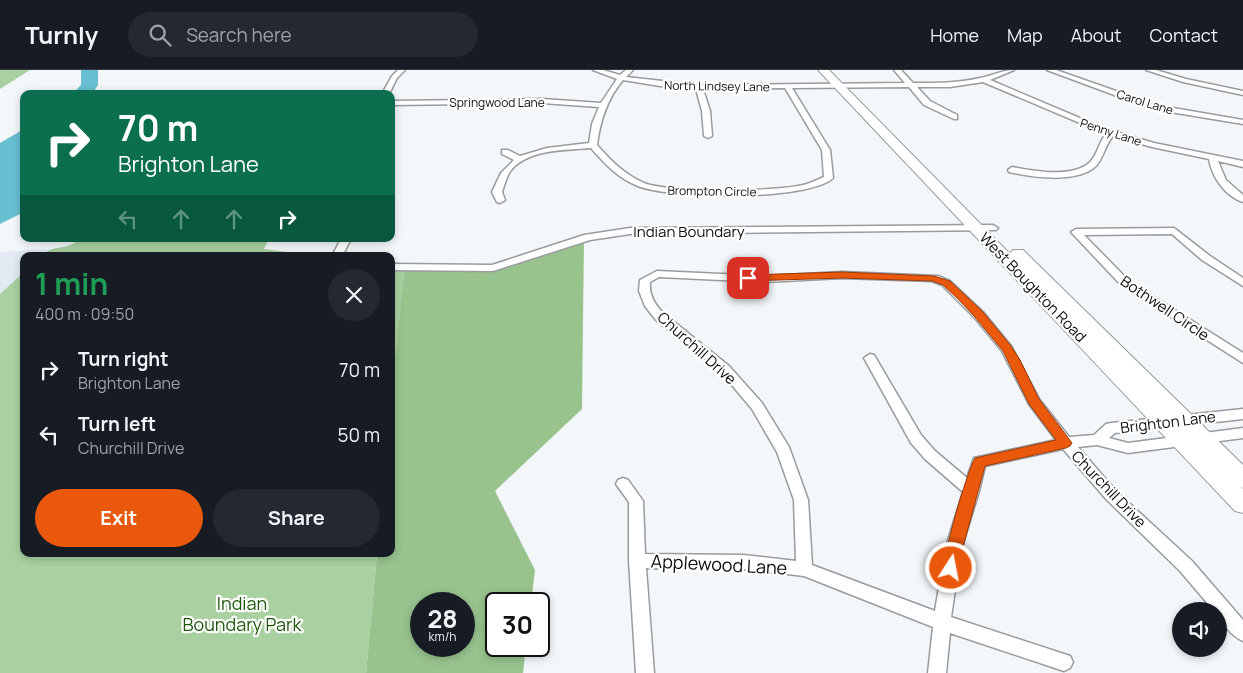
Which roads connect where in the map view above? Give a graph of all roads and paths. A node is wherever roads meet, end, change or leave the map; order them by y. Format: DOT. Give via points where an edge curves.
graph roads {
  1 [pos="402,70"];
  2 [pos="596,70"];
  3 [pos="630,70"];
  4 [pos="823,70"];
  5 [pos="835,70"];
  6 [pos="897,70"];
  7 [pos="1011,70"];
  8 [pos="1050,70"];
  9 [pos="1149,70"];
  10 [pos="621,78"];
  11 [pos="984,80"];
  12 [pos="845,86"];
  13 [pos="910,86"];
  14 [pos="699,87"];
  15 [pos="788,87"];
  16 [pos="387,90"];
  17 [pos="1243,93"];
  18 [pos="395,103"];
  19 [pos="602,105"];
  20 [pos="954,117"];
  21 [pos="1243,122"];
  22 [pos="1112,133"];
  23 [pos="708,136"];
  24 [pos="593,145"];
  25 [pos="504,152"];
  26 [pos="1213,158"];
  27 [pos="519,159"];
  28 [pos="1243,164"];
  29 [pos="1012,170"];
  30 [pos="1243,199"];
  31 [pos="500,200"];
  32 [pos="986,228"];
  33 [pos="395,267"];
  34 [pos="1243,283"];
  35 [pos="870,358"];
  36 [pos="1243,359"];
  37 [pos="1243,414"];
  38 [pos="1184,420"];
  39 [pos="1164,422"];
  40 [pos="1243,433"];
  41 [pos="1204,439"];
  42 [pos="1097,440"];
  43 [pos="1183,442"];
  44 [pos="1066,443"];
  45 [pos="1243,479"];
  46 [pos="623,484"];
  47 [pos="972,491"];
  48 [pos="1243,504"];
  49 [pos="637,561"];
  50 [pos="804,569"];
  51 [pos="942,622"];
  52 [pos="1243,633"];
  53 [pos="1064,662"];
  54 [pos="644,673"];
  55 [pos="937,673"];
  1 -- 16 [label="street"];
  2 -- 10 [label="street, North Lindsey Lane"];
  3 -- 10 [label="street"];
  4 -- 12 [label="main road, West Boughton Road"];
  5 -- 12 [label="main road, West Boughton Road"];
  6 -- 13 [label="street"];
  7 -- 11 [label="street, North Lindsey Lane"];
  8 -- 21 [label="street, Carol Lane" via="1155,107"];
  9 -- 17 [label="street"];
  10 -- 14 [label="street, North Lindsey Lane" via="659,85"];
  10 -- 19 [label="street"];
  11 -- 13 [label="street, North Lindsey Lane"];
  11 -- 22 [label="street, Penny Lane" via="1080,123"];
  12 -- 13 [label="street, North Lindsey Lane"];
  12 -- 15 [label="street, North Lindsey Lane"];
  12 -- 32 [label="main road, West Boughton Road"];
  13 -- 20 [label="street" via="927,103"];
  14 -- 15 [label="street, North Lindsey Lane"];
  14 -- 23 [label="street" via="706,111"];
  15 -- 24 [label="street, Brompton Circle" via="826,150 829,178 808,188 778,191 661,190 626,178"];
  18 -- 19 [label="street, Springwood Lane" via="542,101"];
  19 -- 24 [label="street" via="595,124"];
  22 -- 26 [label="street, Penny Lane"];
  22 -- 29 [label="street" via="1103,141 1095,162 1082,171 1057,174"];
  24 -- 27 [label="street" via="553,149"];
  25 -- 27 [label="street"];
  26 -- 28 [label="street, Penny Lane"];
  26 -- 30 [label="street" via="1220,181"];
  27 -- 31 [label="street" via="502,179 497,192"];
  32 -- 33 [label="street, Indian Boundary" via="621,232 588,237 493,268"];
  32 -- 38 [label="main road, West Boughton Road"];
  32 -- 39 [label="main road, West Boughton Road" via="1064,320"];
  34 -- 36 [label="street, Bothwell Circle" via="1212,264 1174,230 1076,232 1125,283"];
  35 -- 47 [label="street" via="916,439"];
  37 -- 38 [label="street, Brighton Lane"];
  38 -- 39 [label="street, Brighton Lane"];
  38 -- 41 [label="main road, West Boughton Road"];
  39 -- 42 [label="street, Brighton Lane" via="1111,428"];
  39 -- 43 [label="main road, West Boughton Road"];
  40 -- 41 [label="street, Brighton Lane"];
  41 -- 43 [label="street, Brighton Lane"];
  41 -- 45 [label="main road, West Boughton Road"];
  42 -- 43 [label="street, Brighton Lane" via="1128,448"];
  42 -- 44 [label="street, Brighton Lane"];
  43 -- 48 [label="main road, West Boughton Road"];
  44 -- 47 [label="street, Brighton Lane" via="979,462"];
  44 -- 50 [label="street, Churchill Drive" via="1034,401 1007,349 979,315 946,283 934,278 842,275 765,279 657,274 645,280 644,291 659,316 725,369 757,406 784,451 801,500"];
  44 -- 52 [label="street, Churchill Drive" via="1111,494 1186,566"];
  46 -- 49 [label="street" via="636,501"];
  47 -- 51 [label="street, Brighton Lane" via="953,550"];
  49 -- 50 [label="street, Applewood Lane" via="744,562"];
  49 -- 54 [label="street"];
  50 -- 51 [label="street, Applewood Lane"];
  51 -- 53 [label="street, Applewood Lane"];
  51 -- 55 [label="street, Brighton Lane"];
}
